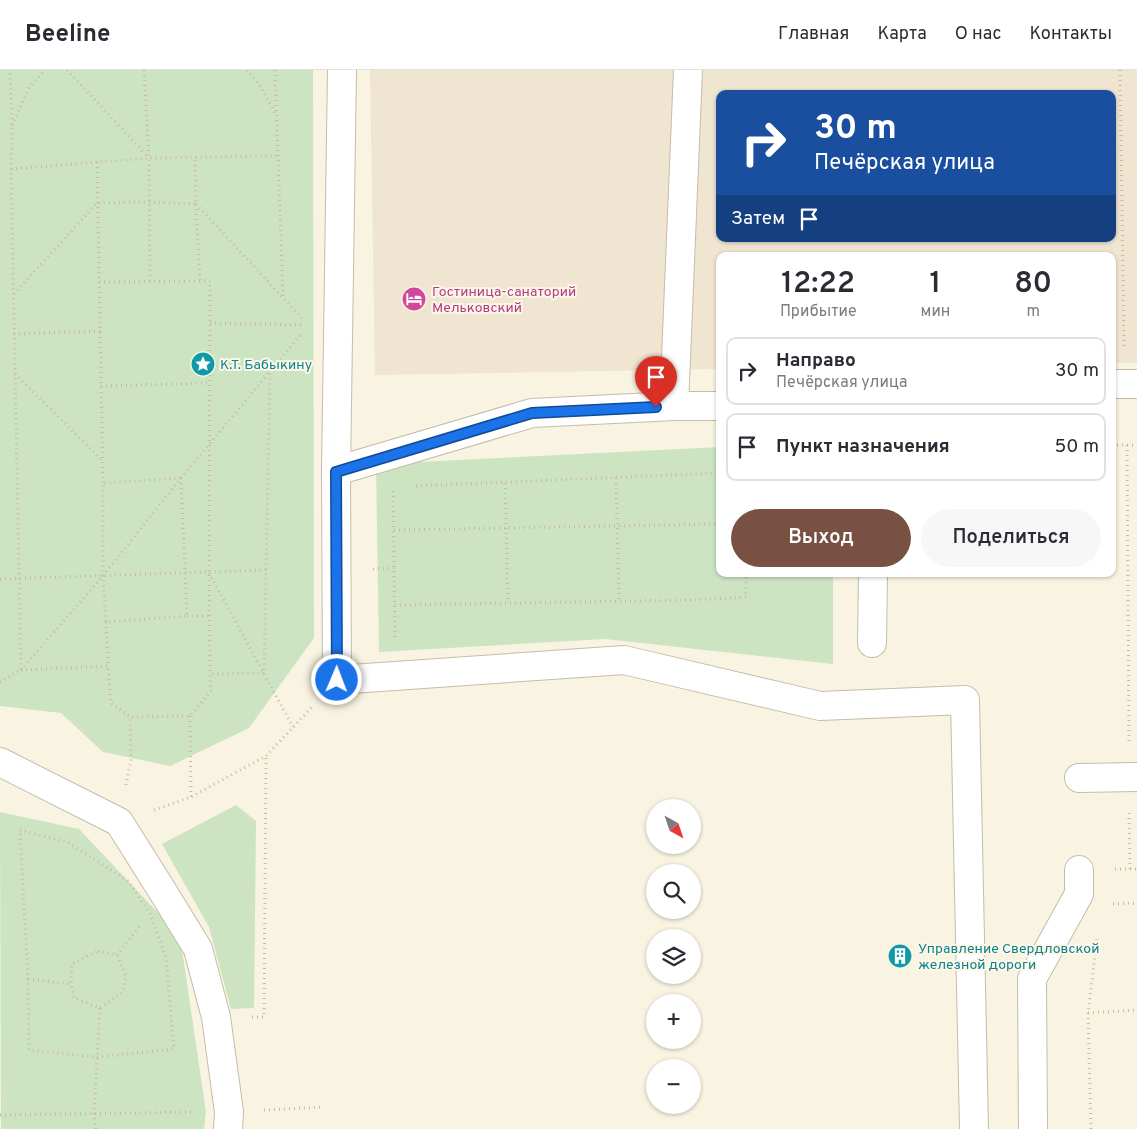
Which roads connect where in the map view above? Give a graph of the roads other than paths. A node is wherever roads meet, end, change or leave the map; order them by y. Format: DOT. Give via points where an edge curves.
graph roads {
  1 [pos="342,70"];
  2 [pos="688,70"];
  3 [pos="674,406"];
  4 [pos="716,406"];
  5 [pos="336,472"];
  6 [pos="873,577"];
  7 [pos="872,643"];
  8 [pos="0,762"];
  9 [pos="1133,777"];
  10 [pos="1078,778"];
  11 [pos="1079,870"];
  12 [pos="229,1120"];
  13 [pos="974,1129"];
  14 [pos="1033,1129"];
  1 -- 5 [label="street"];
  2 -- 3 [label="street"];
  3 -- 4 [label="street"];
  3 -- 5 [label="street" via="532,413"];
  5 -- 13 [label="street" via="337,680 624,660 820,706 965,700"];
  6 -- 7 [label="street"];
  8 -- 12 [label="street" via="119,822 198,949 216,1017"];
  9 -- 10 [label="street"];
  11 -- 14 [label="street" via="1079,894 1032,979"];
}
